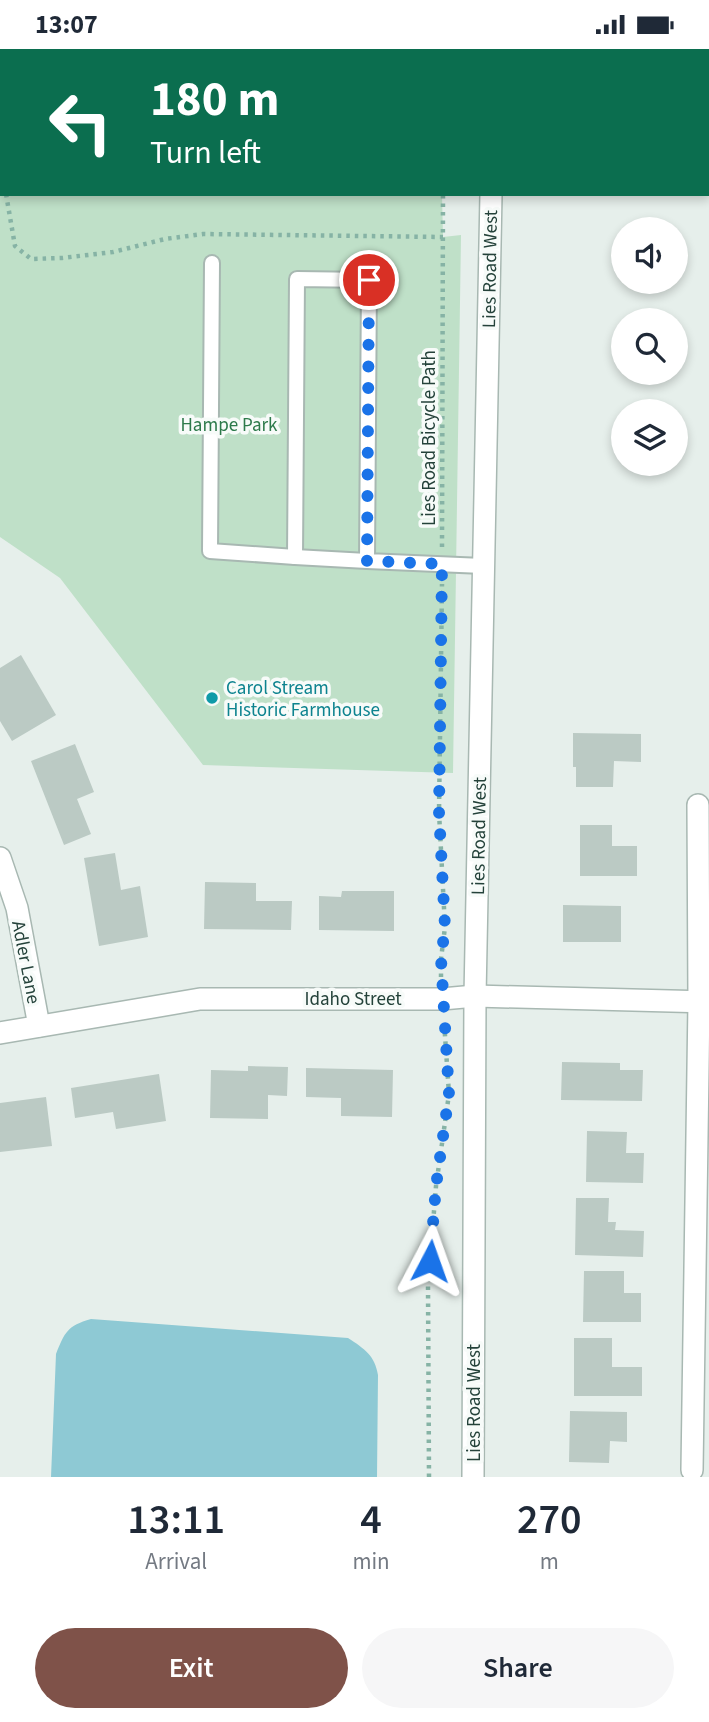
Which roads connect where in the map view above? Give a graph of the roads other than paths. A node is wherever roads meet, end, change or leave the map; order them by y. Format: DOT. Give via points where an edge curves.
graph roads {
  1 [pos="491,196"];
  2 [pos="212,263"];
  3 [pos="295,557"];
  4 [pos="367,561"];
  5 [pos="483,566"];
  6 [pos="698,805"];
  7 [pos="0,858"];
  8 [pos="475,996"];
  9 [pos="704,1002"];
  10 [pos="39,1026"];
  11 [pos="0,1033"];
  12 [pos="692,1470"];
  13 [pos="473,1477"];
  1 -- 5 [label="street, Lies Road West"];
  2 -- 3 [label="lane" via="210,551"];
  3 -- 4 [label="lane"];
  3 -- 4 [label="lane" via="297,279 369,280"];
  4 -- 5 [label="lane"];
  5 -- 8 [label="street, Lies Road West"];
  6 -- 9 [label="street"];
  7 -- 10 [label="street, Adler Lane" via="17,908"];
  8 -- 9 [label="street, Idaho Street"];
  8 -- 10 [label="street, Idaho Street" via="200,999"];
  8 -- 13 [label="street, Lies Road West"];
  9 -- 12 [label="street"];
  10 -- 11 [label="street, Idaho Street"];
}
